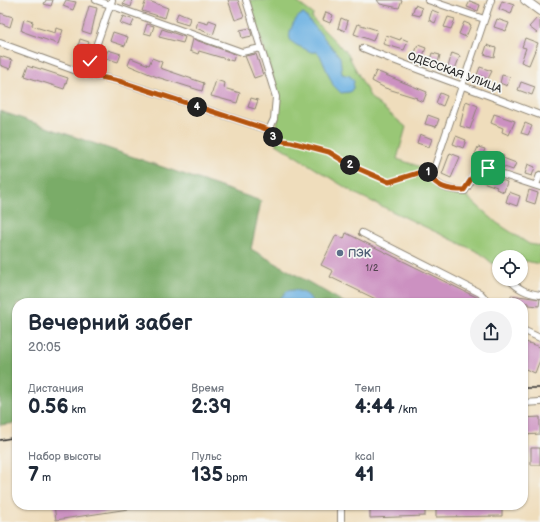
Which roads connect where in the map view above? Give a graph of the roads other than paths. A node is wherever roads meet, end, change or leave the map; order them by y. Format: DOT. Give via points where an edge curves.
graph roads {
  1 [pos="96,0"];
  2 [pos="246,0"];
  3 [pos="428,0"];
  4 [pos="491,0"];
  5 [pos="525,0"];
  6 [pos="111,2"];
  7 [pos="540,11"];
  8 [pos="484,19"];
  9 [pos="0,43"];
  10 [pos="261,48"];
  11 [pos="363,48"];
  12 [pos="82,73"];
  13 [pos="461,84"];
  14 [pos="540,115"];
  15 [pos="540,175"];
  16 [pos="538,186"];
  17 [pos="362,233"];
  18 [pos="515,286"];
  19 [pos="540,295"];
  20 [pos="484,298"];
  21 [pos="528,332"];
  22 [pos="540,338"];
  23 [pos="528,402"];
  24 [pos="540,402"];
  25 [pos="341,510"];
  26 [pos="341,522"];
  1 -- 6 [label="street"];
  2 -- 10 [label="street"];
  3 -- 8 [label="street"];
  4 -- 8 [label="street"];
  5 -- 7 [label="main road"];
  6 -- 10 [label="street" via="242,52"];
  6 -- 12 [label="street" via="96,49"];
  8 -- 13 [label="street"];
  9 -- 12 [label="street"];
  10 -- 12 [label="street" via="276,97 274,119 269,130 119,81"];
  11 -- 13 [label="street, ОДЕССКАЯ УЛИЦА" via="406,66"];
  13 -- 14 [label="street, ОДЕССКАЯ УЛИЦА"];
  13 -- 16 [label="street" via="432,179 450,190 464,190 479,167"];
  15 -- 16 [label="street"];
  17 -- 20 [label="street" via="480,293"];
  18 -- 19 [label="street" via="531,294"];
  21 -- 22 [label="street"];
  23 -- 24 [label="street"];
  25 -- 26 [label="street"];
}
